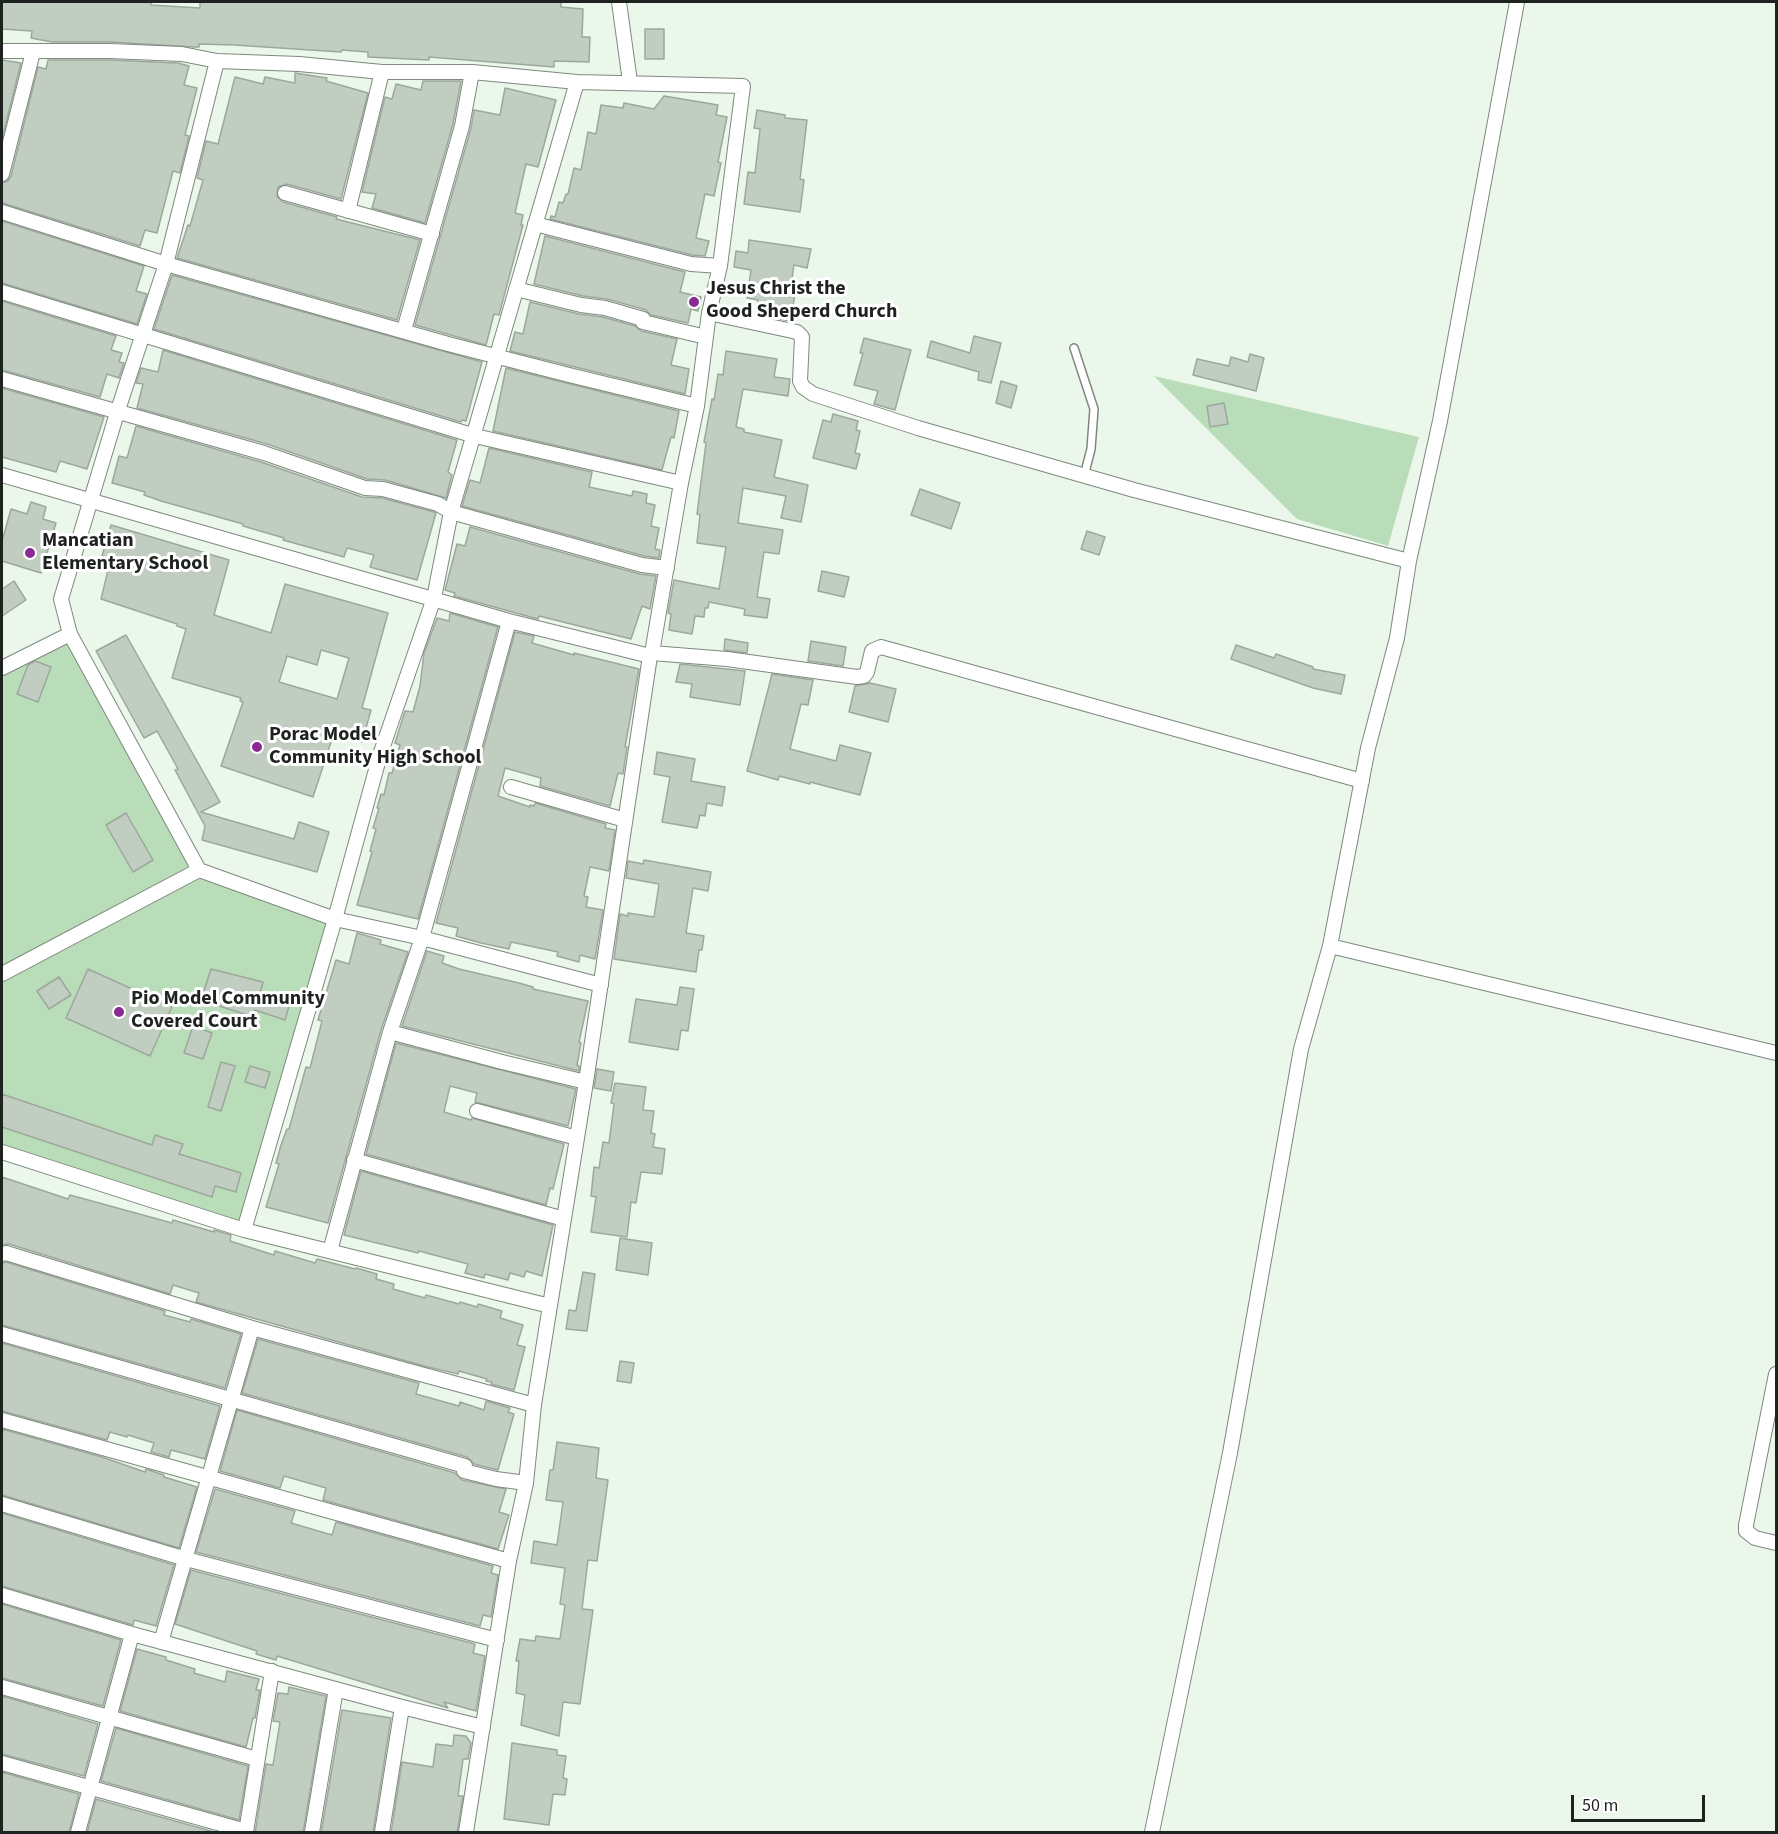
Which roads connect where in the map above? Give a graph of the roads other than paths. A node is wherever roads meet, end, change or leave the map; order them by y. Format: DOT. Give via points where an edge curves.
graph roads {
  1 [pos="619,2"];
  2 [pos="1517,2"];
  3 [pos="2,51"];
  4 [pos="33,52"];
  5 [pos="217,61"];
  6 [pos="382,72"];
  7 [pos="472,72"];
  8 [pos="577,82"];
  9 [pos="630,82"];
  10 [pos="2,174"];
  11 [pos="285,192"];
  12 [pos="348,211"];
  13 [pos="2,212"];
  14 [pos="535,224"];
  15 [pos="432,234"];
  16 [pos="166,264"];
  17 [pos="720,266"];
  18 [pos="516,289"];
  19 [pos="2,292"];
  20 [pos="709,313"];
  21 [pos="404,330"];
  22 [pos="142,334"];
  23 [pos="706,337"];
  24 [pos="1074,348"];
  25 [pos="497,357"];
  26 [pos="2,379"];
  27 [pos="697,406"];
  28 [pos="117,413"];
  29 [pos="475,436"];
  30 [pos="2,475"];
  31 [pos="1084,476"];
  32 [pos="681,483"];
  33 [pos="91,502"];
  34 [pos="451,512"];
  35 [pos="1409,561"];
  36 [pos="667,568"];
  37 [pos="434,598"];
  38 [pos="509,621"];
  39 [pos="70,634"];
  40 [pos="651,654"];
  41 [pos="2,668"];
  42 [pos="1362,781"];
  43 [pos="511,787"];
  44 [pos="625,820"];
  45 [pos="199,870"];
  46 [pos="335,919"];
  47 [pos="422,938"];
  48 [pos="1330,946"];
  49 [pos="2,974"];
  50 [pos="601,985"];
  51 [pos="390,1032"];
  52 [pos="1776,1053"];
  53 [pos="586,1082"];
  54 [pos="477,1111"];
  55 [pos="577,1138"];
  56 [pos="2,1152"];
  57 [pos="354,1160"];
  58 [pos="564,1220"];
  59 [pos="244,1230"];
  60 [pos="330,1251"];
  61 [pos="2,1254"];
  62 [pos="550,1306"];
  63 [pos="252,1328"];
  64 [pos="2,1334"];
  65 [pos="1776,1374"];
  66 [pos="232,1401"];
  67 [pos="534,1405"];
  68 [pos="2,1420"];
  69 [pos="208,1479"];
  70 [pos="526,1483"];
  71 [pos="2,1504"];
  72 [pos="1776,1543"];
  73 [pos="186,1559"];
  74 [pos="508,1561"];
  75 [pos="2,1595"];
  76 [pos="132,1634"];
  77 [pos="160,1641"];
  78 [pos="497,1641"];
  79 [pos="272,1671"];
  80 [pos="2,1687"];
  81 [pos="336,1689"];
  82 [pos="402,1707"];
  83 [pos="109,1717"];
  84 [pos="483,1727"];
  85 [pos="258,1759"];
  86 [pos="2,1763"];
  87 [pos="89,1788"];
  88 [pos="246,1832"];
  89 [pos="78,1833"];
  90 [pos="312,1833"];
  91 [pos="382,1833"];
  92 [pos="466,1833"];
  93 [pos="1152,1833"];
  1 -- 9 [label="street"];
  2 -- 35 [label="street" via="1440,421"];
  3 -- 4 [label="street"];
  4 -- 5 [label="street" via="182,54"];
  4 -- 10 [label="street"];
  5 -- 6 [label="street"];
  5 -- 16 [label="street"];
  6 -- 7 [label="street"];
  6 -- 12 [label="street"];
  7 -- 8 [label="street"];
  7 -- 15 [label="street" via="462,126"];
  8 -- 9 [label="street"];
  8 -- 14 [label="street"];
  9 -- 17 [label="street" via="743,86"];
  11 -- 12 [label="street"];
  12 -- 15 [label="street"];
  13 -- 16 [label="street"];
  14 -- 17 [label="street" via="691,264"];
  14 -- 18 [label="street"];
  15 -- 21 [label="street"];
  16 -- 21 [label="street"];
  16 -- 22 [label="street"];
  17 -- 20 [label="street"];
  18 -- 23 [label="street" via="612,310"];
  18 -- 25 [label="street"];
  19 -- 22 [label="street"];
  20 -- 23 [label="street"];
  20 -- 31 [label="street" via="797,332 802,337 800,381 813,394"];
  21 -- 25 [label="street"];
  22 -- 28 [label="street"];
  22 -- 29 [label="street"];
  23 -- 27 [label="street"];
  24 -- 31 [label="lane" via="1094,409"];
  25 -- 27 [label="street"];
  25 -- 29 [label="street"];
  26 -- 28 [label="street"];
  27 -- 32 [label="street"];
  28 -- 33 [label="street"];
  28 -- 34 [label="street" via="264,453 365,488 438,504"];
  29 -- 32 [label="street"];
  29 -- 34 [label="street"];
  30 -- 33 [label="street"];
  31 -- 35 [label="street"];
  32 -- 36 [label="street"];
  33 -- 37 [label="street"];
  33 -- 39 [label="street" via="61,599"];
  34 -- 36 [label="street"];
  34 -- 37 [label="street"];
  35 -- 42 [label="street" via="1398,638"];
  36 -- 40 [label="street"];
  37 -- 38 [label="street"];
  37 -- 46 [label="street" via="380,755"];
  38 -- 40 [label="street"];
  38 -- 47 [label="street"];
  39 -- 41 [label="street"];
  39 -- 45 [label="street"];
  40 -- 42 [label="street" via="727,659 858,677 867,672 872,651 881,646"];
  40 -- 44 [label="street"];
  42 -- 48 [label="street"];
  43 -- 44 [label="street"];
  44 -- 50 [label="street"];
  45 -- 46 [label="street"];
  45 -- 49 [label="street"];
  46 -- 47 [label="street"];
  46 -- 59 [label="street"];
  47 -- 50 [label="street"];
  47 -- 51 [label="street"];
  48 -- 52 [label="street"];
  48 -- 93 [label="street" via="1301,1049 1230,1453"];
  50 -- 53 [label="street"];
  51 -- 53 [label="street"];
  51 -- 57 [label="street"];
  53 -- 55 [label="street"];
  54 -- 55 [label="street"];
  55 -- 58 [label="street"];
  56 -- 59 [label="street"];
  57 -- 58 [label="street"];
  57 -- 60 [label="street"];
  58 -- 62 [label="street"];
  59 -- 60 [label="street"];
  60 -- 62 [label="street"];
  61 -- 63 [label="street"];
  62 -- 67 [label="street"];
  63 -- 66 [label="street"];
  63 -- 67 [label="street"];
  64 -- 66 [label="street"];
  65 -- 72 [label="street" via="1746,1531 1755,1538"];
  66 -- 69 [label="street"];
  66 -- 70 [label="street" via="465,1466 464,1470 496,1479"];
  67 -- 70 [label="street"];
  68 -- 69 [label="street"];
  69 -- 73 [label="street"];
  69 -- 74 [label="street"];
  70 -- 74 [label="street"];
  71 -- 73 [label="street"];
  73 -- 77 [label="street"];
  73 -- 78 [label="street"];
  74 -- 78 [label="street"];
  75 -- 76 [label="street"];
  76 -- 77 [label="street"];
  76 -- 83 [label="street"];
  77 -- 79 [label="street"];
  78 -- 84 [label="street"];
  79 -- 81 [label="street"];
  79 -- 85 [label="street"];
  80 -- 83 [label="street"];
  81 -- 82 [label="street"];
  81 -- 90 [label="street"];
  82 -- 84 [label="street"];
  82 -- 91 [label="street"];
  83 -- 85 [label="street"];
  83 -- 87 [label="street"];
  84 -- 92 [label="street"];
  85 -- 88 [label="street"];
  86 -- 87 [label="street"];
  87 -- 88 [label="street"];
  87 -- 89 [label="street"];
}
